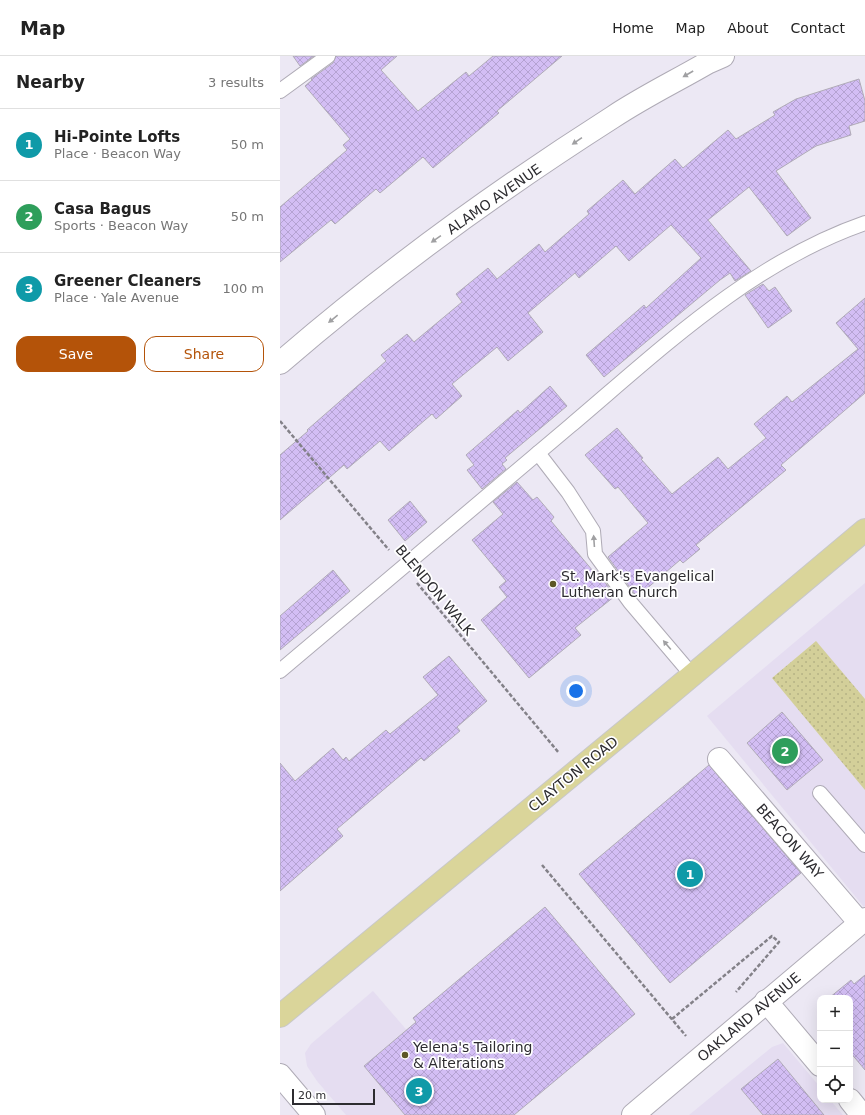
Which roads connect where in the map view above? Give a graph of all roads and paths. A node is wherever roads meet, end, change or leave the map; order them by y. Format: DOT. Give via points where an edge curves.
graph roads {
  1 [pos="328,56"];
  2 [pos="723,56"];
  3 [pos="280,91"];
  4 [pos="865,223"];
  5 [pos="280,363"];
  6 [pos="280,421"];
  7 [pos="538,453"];
  8 [pos="865,530"];
  9 [pos="403,567"];
  10 [pos="280,671"];
  11 [pos="692,675"];
  12 [pos="719,759"];
  13 [pos="575,772"];
  14 [pos="820,793"];
  15 [pos="865,845"];
  16 [pos="542,866"];
  17 [pos="863,921"];
  18 [pos="734,995"];
  19 [pos="766,1001"];
  20 [pos="281,1013"];
  21 [pos="672,1019"];
  22 [pos="684,1034"];
  23 [pos="817,1061"];
  24 [pos="280,1075"];
  25 [pos="852,1103"];
  26 [pos="314,1115"];
  27 [pos="633,1115"];
  28 [pos="862,1115"];
  1 -- 3 [label="lane"];
  2 -- 5 [label="street, ALAMO AVENUE, one-way" via="614,116 526,176 418,253"];
  4 -- 7 [label="lane" via="837,233 789,257 731,294 704,313"];
  6 -- 9 [label="path, BLENDON WALK"];
  7 -- 9 [label="lane"];
  11 -- 7 [label="lane, one-way" via="630,602 595,554 593,531 568,492"];
  8 -- 11 [label="main road, CLAYTON ROAD"];
  9 -- 10 [label="lane"];
  9 -- 13 [label="path, BLENDON WALK"];
  11 -- 13 [label="main road, CLAYTON ROAD"];
  12 -- 17 [label="street, BEACON WAY"];
  13 -- 20 [label="main road, CLAYTON ROAD"];
  14 -- 15 [label="lane"];
  16 -- 21 [label="path"];
  17 -- 19 [label="street, OAKLAND AVENUE"];
  18 -- 21 [label="path" via="779,942 772,936"];
  19 -- 23 [label="street"];
  19 -- 27 [label="street, OAKLAND AVENUE"];
  21 -- 22 [label="path"];
  24 -- 26 [label="street"];
  25 -- 28 [label="street"];
}
